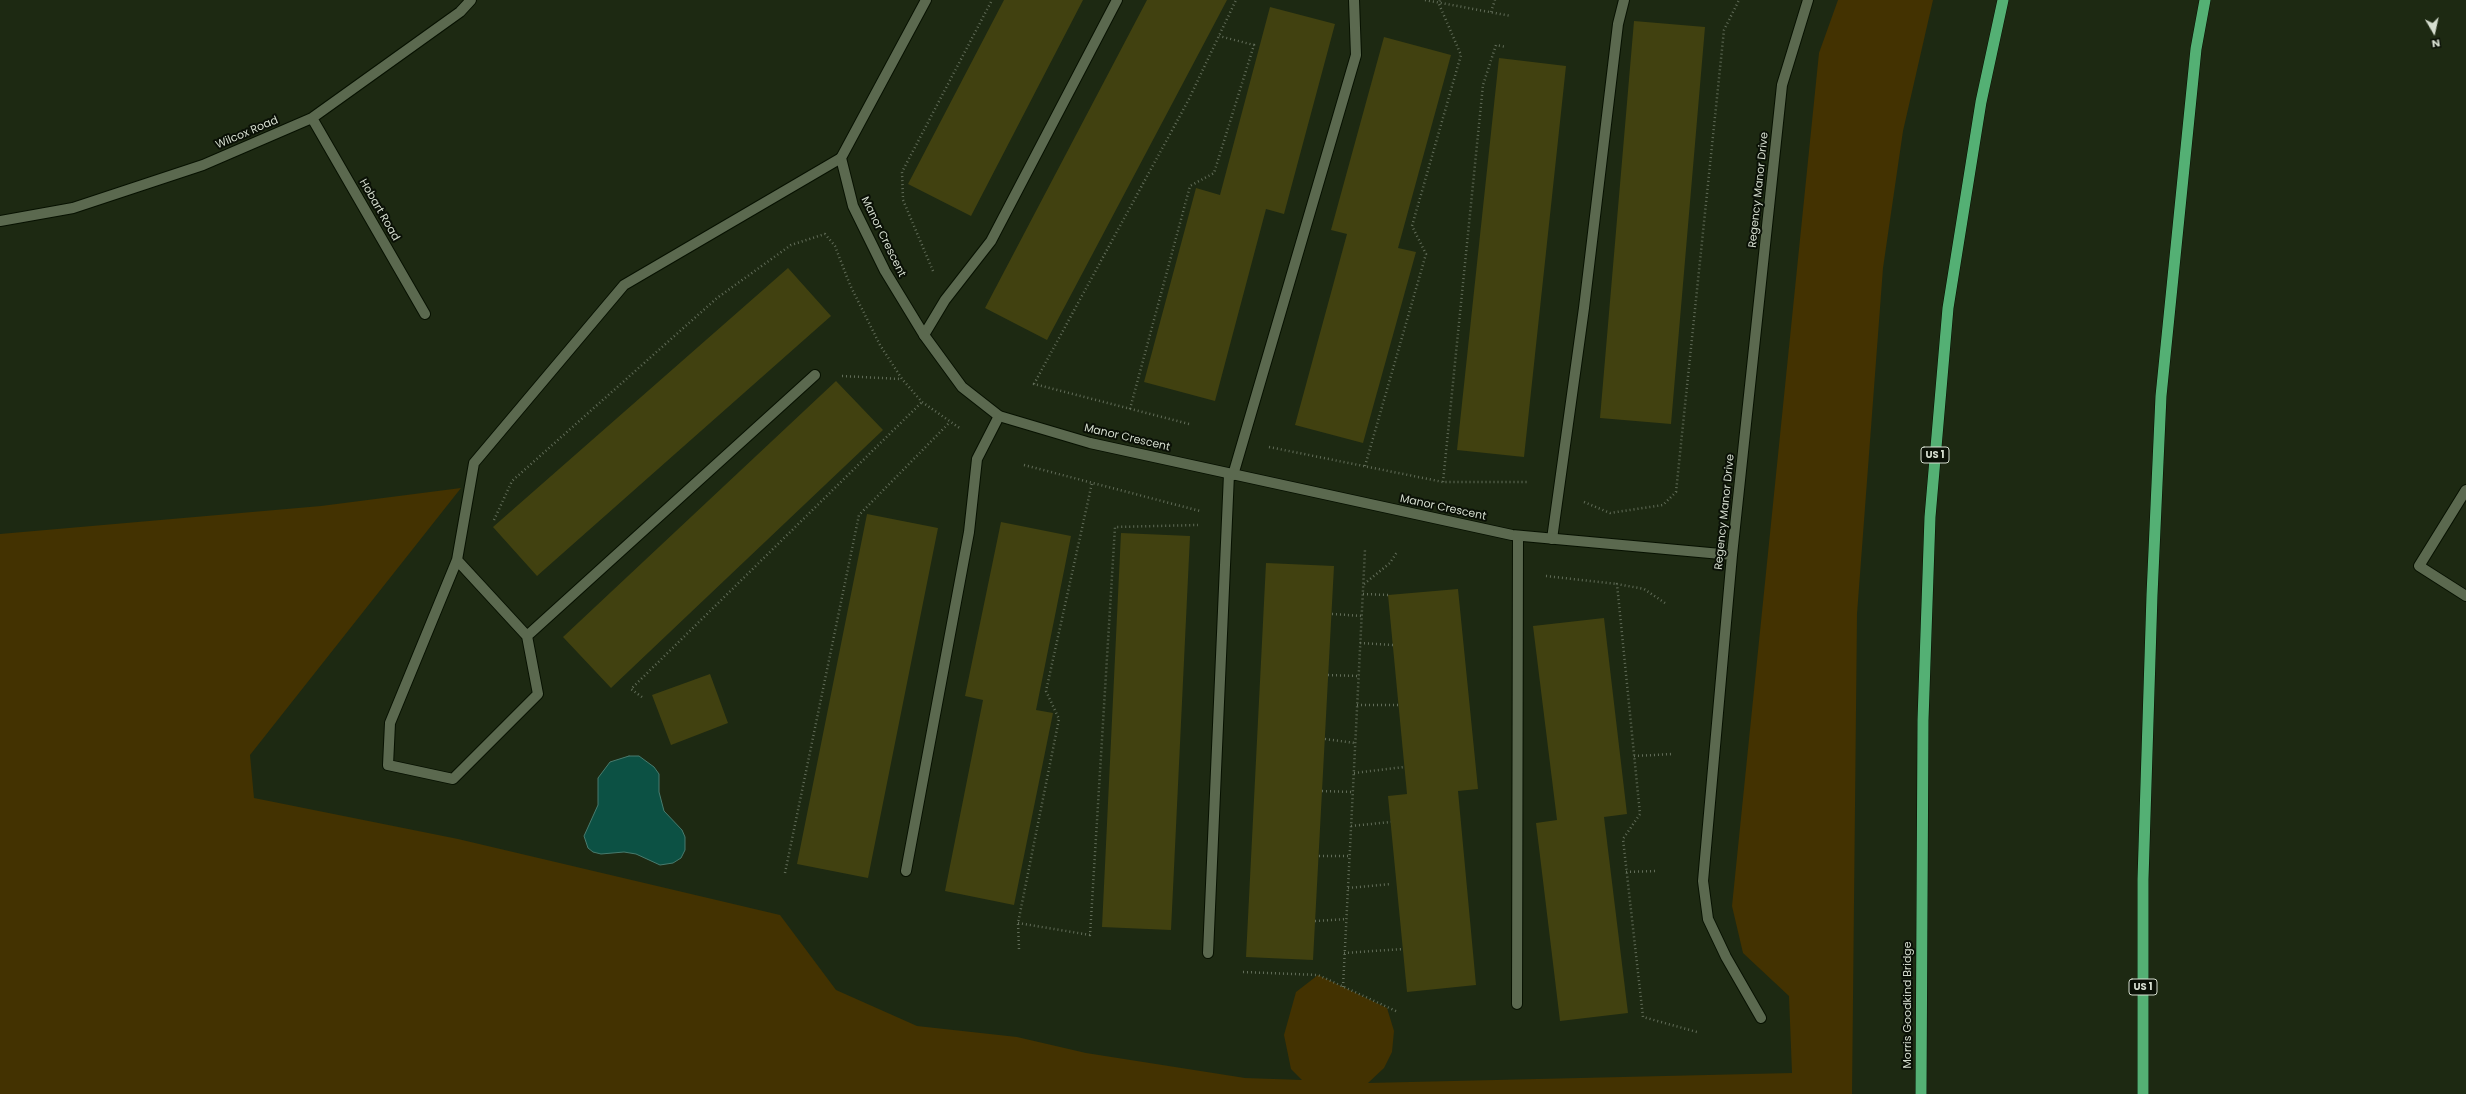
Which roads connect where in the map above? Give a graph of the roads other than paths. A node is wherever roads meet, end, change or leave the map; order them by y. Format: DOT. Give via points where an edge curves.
graph roads {
  1 [pos="472,0"];
  2 [pos="926,0"];
  3 [pos="1117,0"];
  4 [pos="1354,0"];
  5 [pos="1624,0"];
  6 [pos="1808,0"];
  7 [pos="2003,0"];
  8 [pos="2205,0"];
  9 [pos="312,118"];
  10 [pos="841,158"];
  11 [pos="0,221"];
  12 [pos="425,314"];
  13 [pos="924,336"];
  14 [pos="815,375"];
  15 [pos="999,416"];
  16 [pos="1231,474"];
  17 [pos="2466,490"];
  18 [pos="1518,536"];
  19 [pos="1552,539"];
  20 [pos="1732,555"];
  21 [pos="457,560"];
  22 [pos="2466,596"];
  23 [pos="527,636"];
  24 [pos="906,871"];
  25 [pos="1208,953"];
  26 [pos="1516,1004"];
  27 [pos="1761,1018"];
  28 [pos="1921,1094"];
  29 [pos="2143,1094"];
  1 -- 9 [label="street, Wilcox Road" via="460,12"];
  2 -- 10 [label="street"];
  3 -- 13 [label="street" via="991,241 946,300"];
  4 -- 16 [label="street" via="1356,55"];
  5 -- 19 [label="street" via="1618,24 1585,300"];
  6 -- 20 [label="street, Regency Manor Drive" via="1782,85"];
  7 -- 28 [label="highway, Morris Goodkind Bridge / US 1" via="1981,102 1947,315 1930,517 1924,720"];
  8 -- 29 [label="highway, US 1" via="2195,65 2161,396 2143,879"];
  9 -- 11 [label="street, Wilcox Road" via="203,165 73,208"];
  9 -- 12 [label="street, Hobart Road"];
  10 -- 13 [label="street, Manor Crescent" via="853,206 885,271"];
  10 -- 21 [label="street" via="624,285 474,463"];
  13 -- 15 [label="street, Manor Crescent" via="962,387"];
  14 -- 23 [label="street"];
  15 -- 16 [label="street, Manor Crescent" via="1090,443"];
  15 -- 24 [label="street" via="977,459 969,532"];
  16 -- 18 [label="street, Manor Crescent"];
  16 -- 25 [label="street"];
  17 -- 22 [label="street" via="2419,566"];
  18 -- 19 [label="street, Manor Crescent"];
  18 -- 26 [label="street"];
  19 -- 20 [label="street, Manor Crescent"];
  20 -- 27 [label="street, Regency Manor Drive" via="1703,881 1708,919 1726,957"];
  21 -- 23 [label="street"];
  21 -- 23 [label="street" via="390,723 388,765 453,778 538,694"];
}
